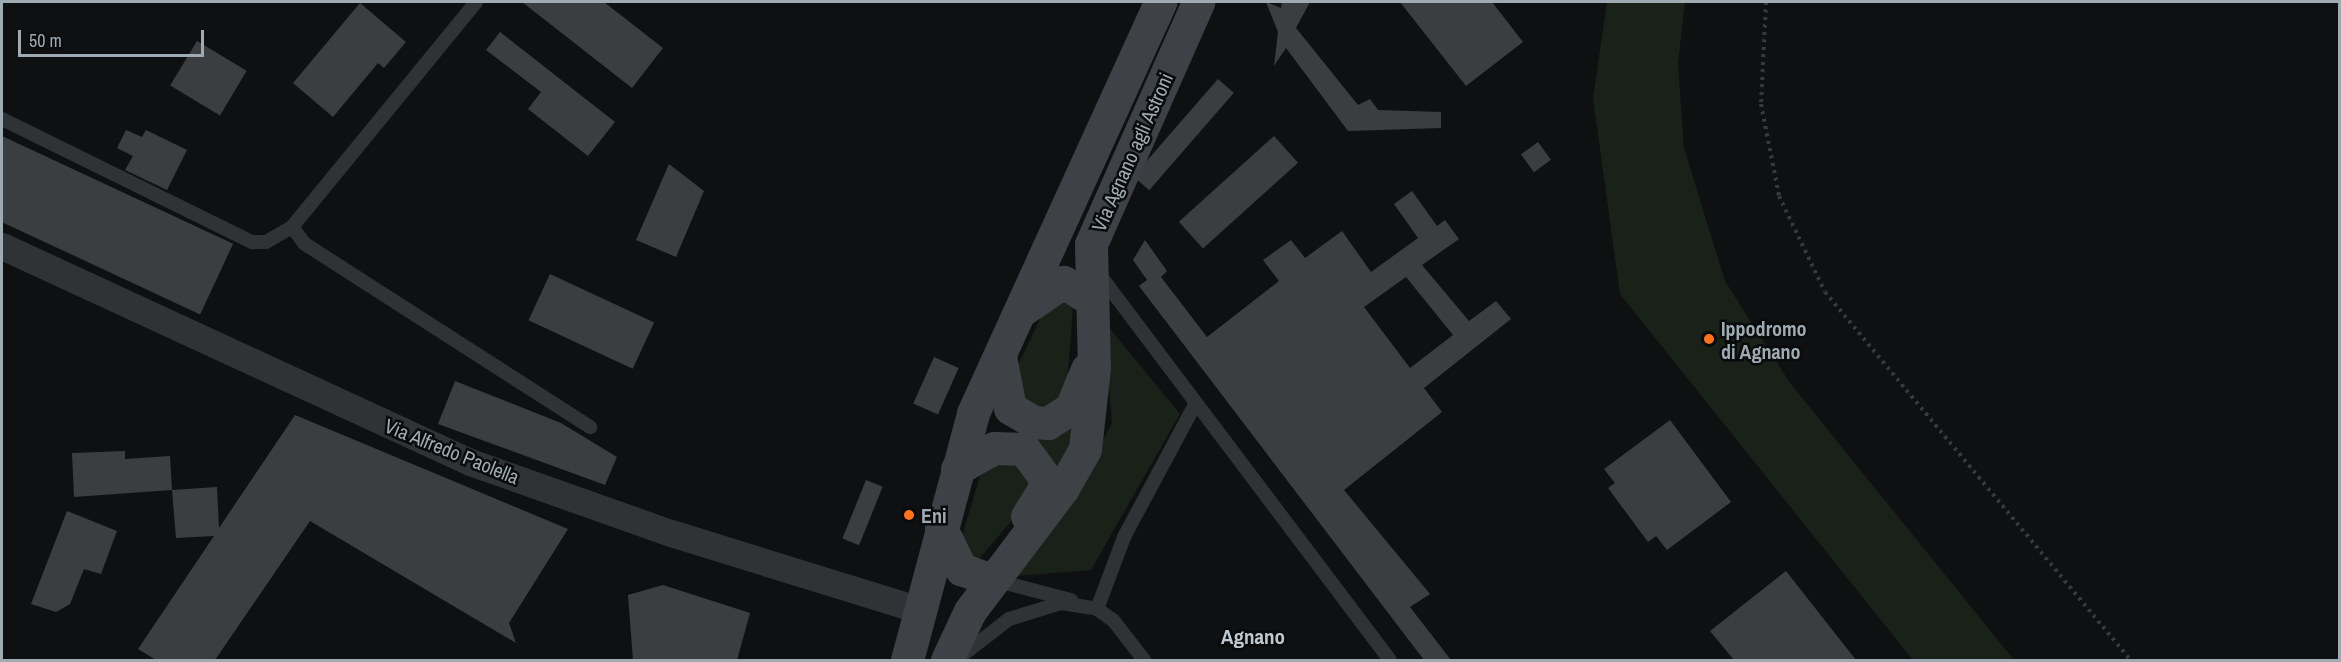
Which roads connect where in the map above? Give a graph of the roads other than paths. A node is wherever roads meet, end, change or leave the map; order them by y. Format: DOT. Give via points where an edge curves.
graph roads {
  1 [pos="476,2"];
  2 [pos="1160,2"];
  3 [pos="1198,2"];
  4 [pos="2,119"];
  5 [pos="292,227"];
  6 [pos="2,246"];
  7 [pos="1090,263"];
  8 [pos="1089,298"];
  9 [pos="1019,314"];
  10 [pos="1093,347"];
  11 [pos="1000,356"];
  12 [pos="1196,403"];
  13 [pos="590,427"];
  14 [pos="957,469"];
  15 [pos="941,528"];
  16 [pos="992,580"];
  17 [pos="1080,604"];
  18 [pos="1097,609"];
  19 [pos="920,610"];
  20 [pos="907,660"];
  21 [pos="947,660"];
  22 [pos="957,660"];
  23 [pos="1144,660"];
  24 [pos="1390,660"];
  1 -- 5 [label="lane"];
  2 -- 9 [label="main road, Via Agnano agli Astroni"];
  3 -- 7 [label="main road, Via Agnano agli Astroni" via="1102,214"];
  4 -- 5 [label="lane" via="252,242 278,239"];
  5 -- 13 [label="lane" via="305,244"];
  6 -- 19 [label="street, Via Alfredo Paolella" via="470,462 671,533"];
  7 -- 8 [label="main road, Via Agnano agli Astroni"];
  7 -- 12 [label="lane"];
  8 -- 9 [label="main road" via="1063,282"];
  8 -- 10 [label="main road, Via Agnano agli Astroni"];
  9 -- 11 [label="main road, Via Agnano agli Astroni"];
  10 -- 11 [label="main road" via="1071,408 1048,423 1020,417 1010,408"];
  10 -- 16 [label="main road, Via Agnano agli Astroni" via="1085,449 1063,488"];
  11 -- 14 [label="main road, Via Agnano agli Astroni" via="973,413"];
  12 -- 18 [label="lane" via="1124,537"];
  12 -- 24 [label="lane"];
  14 -- 15 [label="main road, Via Agnano agli Astroni"];
  14 -- 16 [label="main road" via="994,448 1015,446 1034,456 1044,477 1039,500 1006,542"];
  15 -- 16 [label="main road" via="961,569"];
  15 -- 19 [label="main road, Via Agnano agli Astroni"];
  16 -- 17 [label="lane"];
  16 -- 21 [label="main road, Via Agnano agli Astroni"];
  17 -- 18 [label="lane"];
  17 -- 22 [label="lane" via="1027,609 987,632"];
  18 -- 23 [label="lane" via="1113,620"];
  19 -- 20 [label="main road, Via Agnano agli Astroni"];
}
